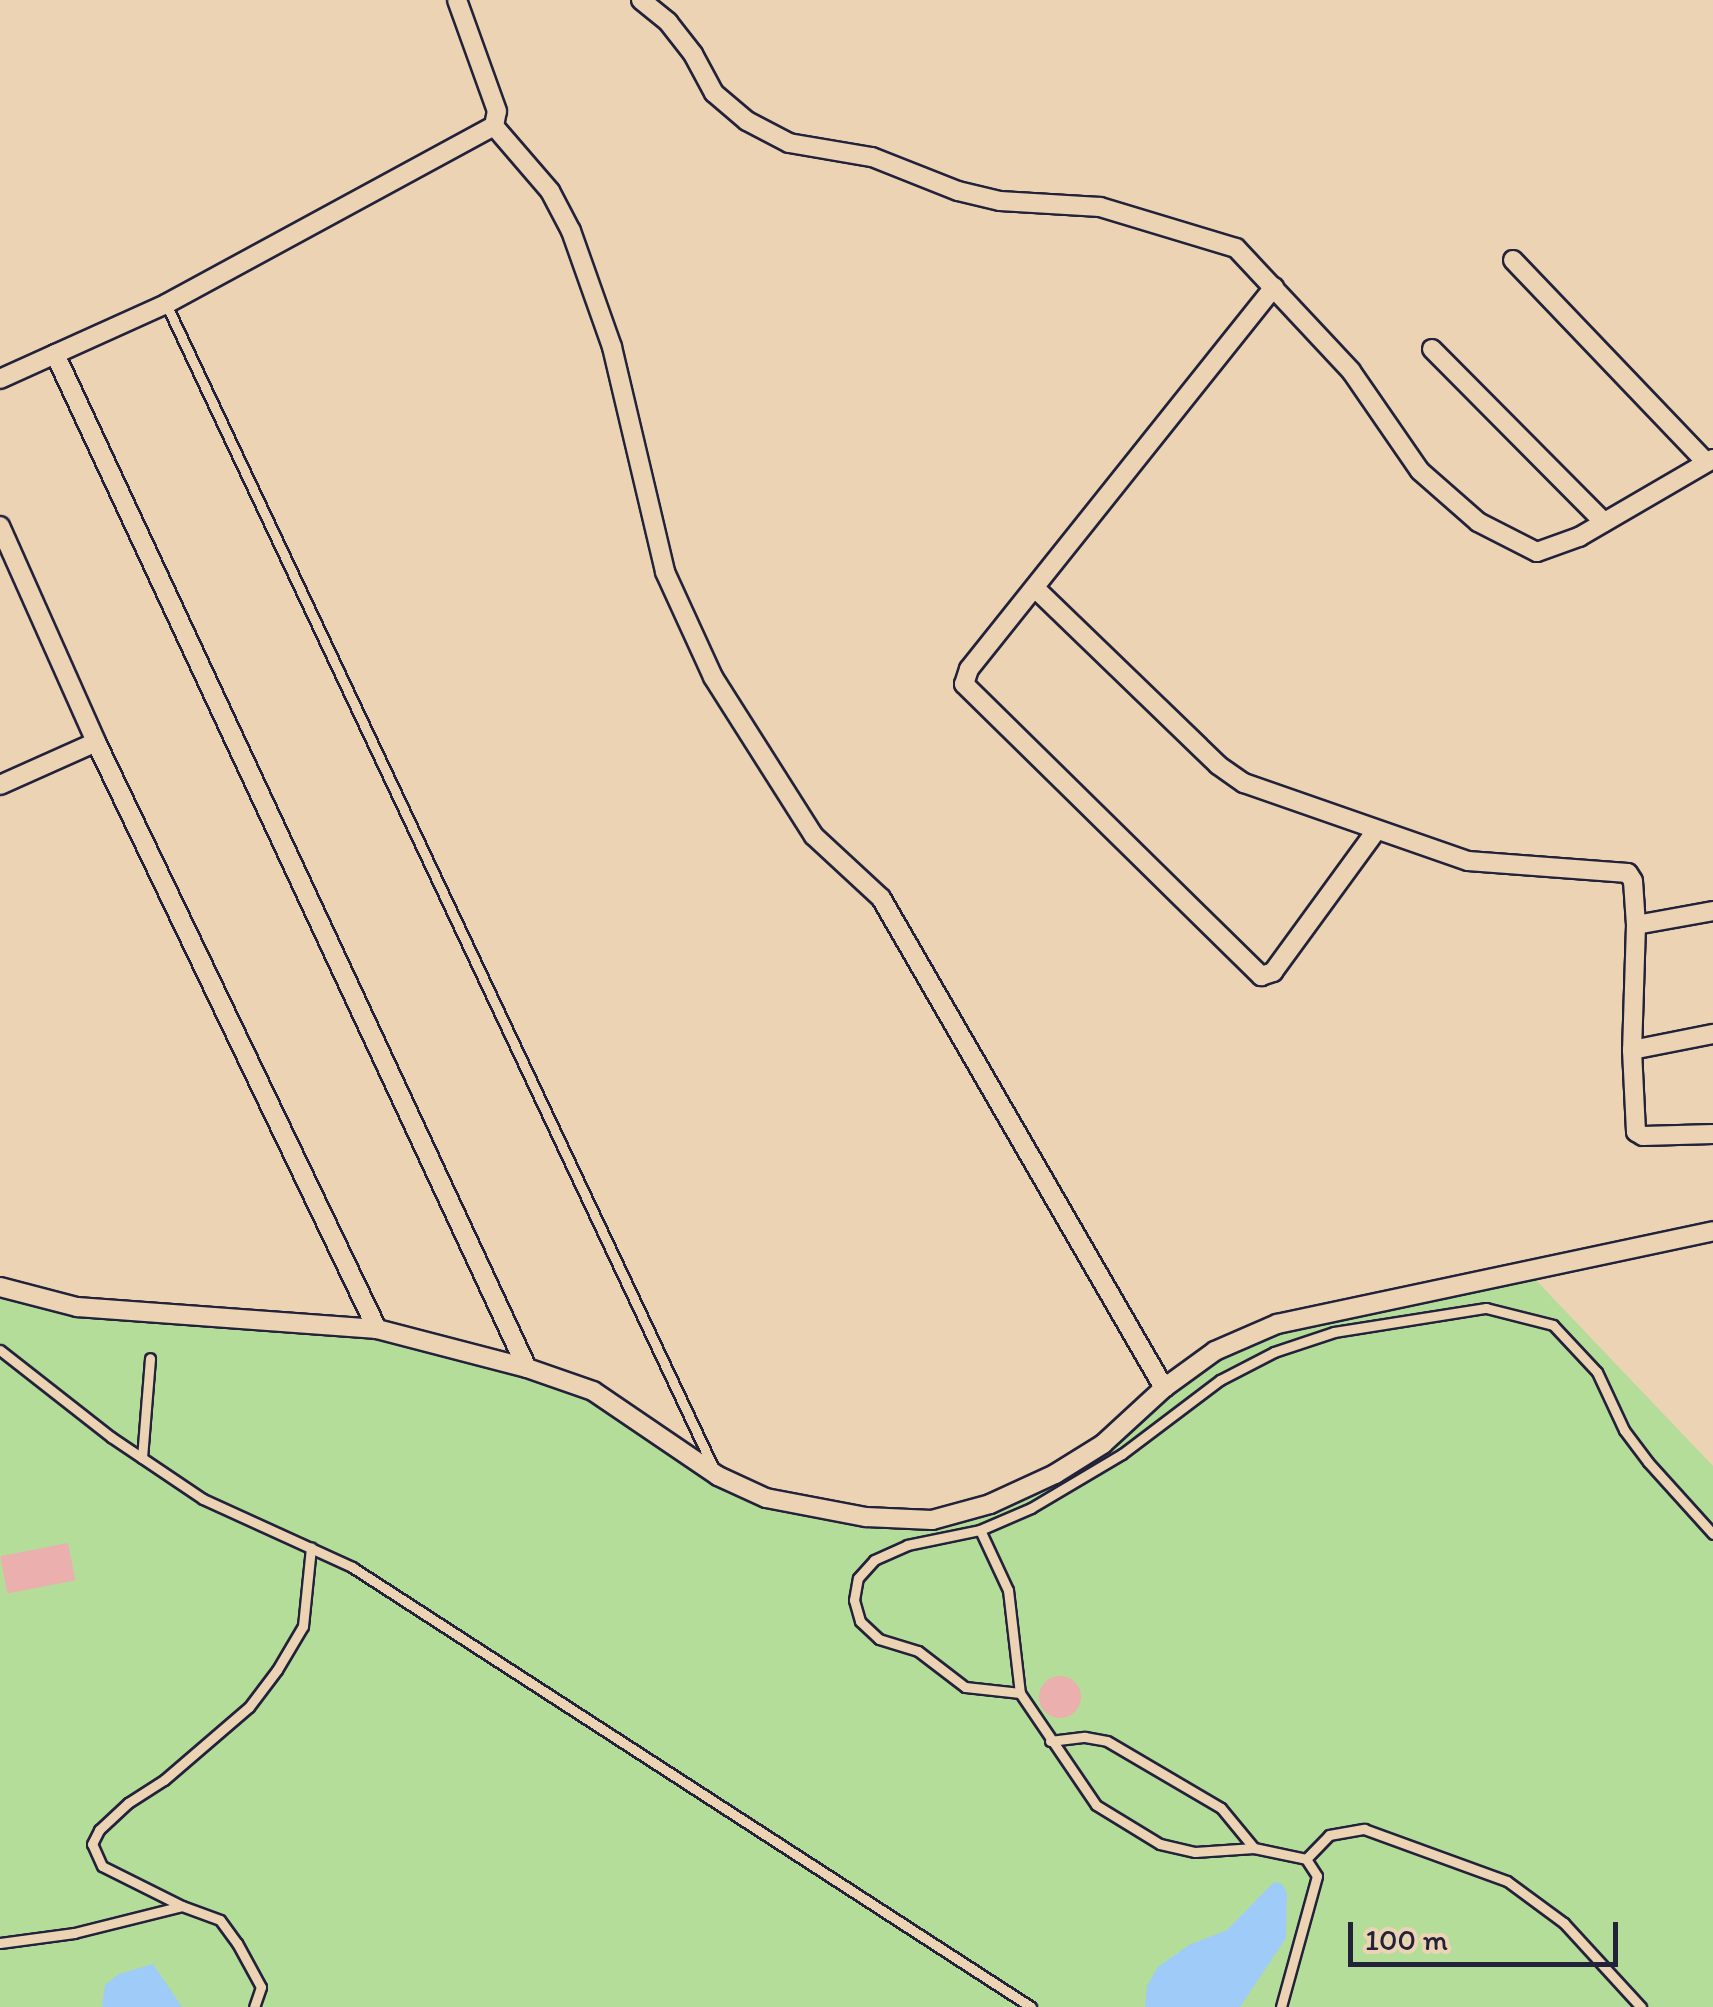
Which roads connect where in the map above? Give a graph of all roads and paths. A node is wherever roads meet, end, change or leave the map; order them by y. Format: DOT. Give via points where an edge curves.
graph roads {
  1 [pos="457,0"];
  2 [pos="642,0"];
  3 [pos="494,126"];
  4 [pos="1513,260"];
  5 [pos="1274,287"];
  6 [pos="166,304"];
  7 [pos="1432,349"];
  8 [pos="54,354"];
  9 [pos="0,379"];
  10 [pos="1710,460"];
  11 [pos="1604,522"];
  12 [pos="0,526"];
  13 [pos="1036,589"];
  14 [pos="96,742"];
  15 [pos="0,784"];
  16 [pos="1376,831"];
  17 [pos="1713,912"];
  18 [pos="1636,925"];
  19 [pos="1713,1034"];
  20 [pos="1632,1050"];
  21 [pos="1713,1134"];
  22 [pos="1713,1230"];
  23 [pos="0,1287"];
  24 [pos="377,1329"];
  25 [pos="0,1350"];
  26 [pos="150,1358"];
  27 [pos="527,1368"];
  28 [pos="1164,1388"];
  29 [pos="142,1458"];
  30 [pos="718,1476"];
  31 [pos="980,1530"];
  32 [pos="1713,1534"];
  33 [pos="311,1548"];
  34 [pos="1020,1693"];
  35 [pos="1050,1740"];
  36 [pos="1254,1848"];
  37 [pos="1306,1859"];
  38 [pos="182,1906"];
  39 [pos="0,1942"];
  40 [pos="254,2007"];
  41 [pos="1031,2007"];
  42 [pos="1280,2007"];
  43 [pos="1641,2007"];
  1 -- 3 [label="street" via="497,112"];
  2 -- 5 [label="street" via="693,54 714,94 788,143 872,157 972,194 1100,207 1215,240 1236,248"];
  3 -- 6 [label="street"];
  3 -- 28 [label="street" via="550,190 571,230 612,347 664,572 713,677 814,836 881,898"];
  4 -- 10 [label="street"];
  5 -- 11 [label="street" via="1352,371 1420,471 1478,522 1537,552"];
  5 -- 13 [label="street"];
  6 -- 8 [label="street"];
  6 -- 30 [label="lane"];
  7 -- 11 [label="street"];
  8 -- 9 [label="street"];
  8 -- 27 [label="street"];
  10 -- 11 [label="street"];
  12 -- 14 [label="street"];
  13 -- 16 [label="street" via="1218,765 1244,783"];
  13 -- 16 [label="street" via="969,668 964,684 1261,976 1273,972"];
  14 -- 15 [label="street"];
  14 -- 24 [label="street"];
  16 -- 18 [label="street" via="1468,861 1620,870 1633,881"];
  17 -- 18 [label="street"];
  18 -- 20 [label="street"];
  19 -- 20 [label="street"];
  20 -- 21 [label="street" via="1636,1132"];
  22 -- 28 [label="street" via="1277,1324 1215,1351"];
  23 -- 24 [label="street" via="77,1308"];
  24 -- 27 [label="street"];
  25 -- 29 [label="lane"];
  26 -- 29 [label="lane"];
  27 -- 30 [label="street" via="593,1391"];
  28 -- 30 [label="street" via="1102,1444 1055,1474 990,1504 932,1520 766,1498"];
  29 -- 33 [label="lane" via="232,1515"];
  31 -- 32 [label="lane" via="1076,1482 1220,1380 1274,1352 1334,1332 1486,1308 1553,1325 1578,1348 1624,1430"];
  31 -- 34 [label="lane" via="1008,1590"];
  31 -- 34 [label="lane" via="907,1545 874,1560 858,1578 854,1600 860,1621 879,1639 918,1651 965,1687"];
  33 -- 38 [label="lane" via="302,1626 278,1670 249,1706 128,1803 92,1844 102,1866"];
  33 -- 41 [label="lane" via="352,1567"];
  34 -- 35 [label="lane"];
  35 -- 36 [label="lane" via="1107,1741 1222,1808"];
  35 -- 36 [label="lane" via="1082,1791 1125,1826 1195,1852"];
  36 -- 37 [label="lane"];
  37 -- 42 [label="lane" via="1317,1876"];
  37 -- 43 [label="lane" via="1329,1835 1364,1829 1507,1882 1564,1923"];
  38 -- 39 [label="lane" via="74,1933"];
  38 -- 40 [label="lane" via="220,1920 237,1943 261,1988"];
}
